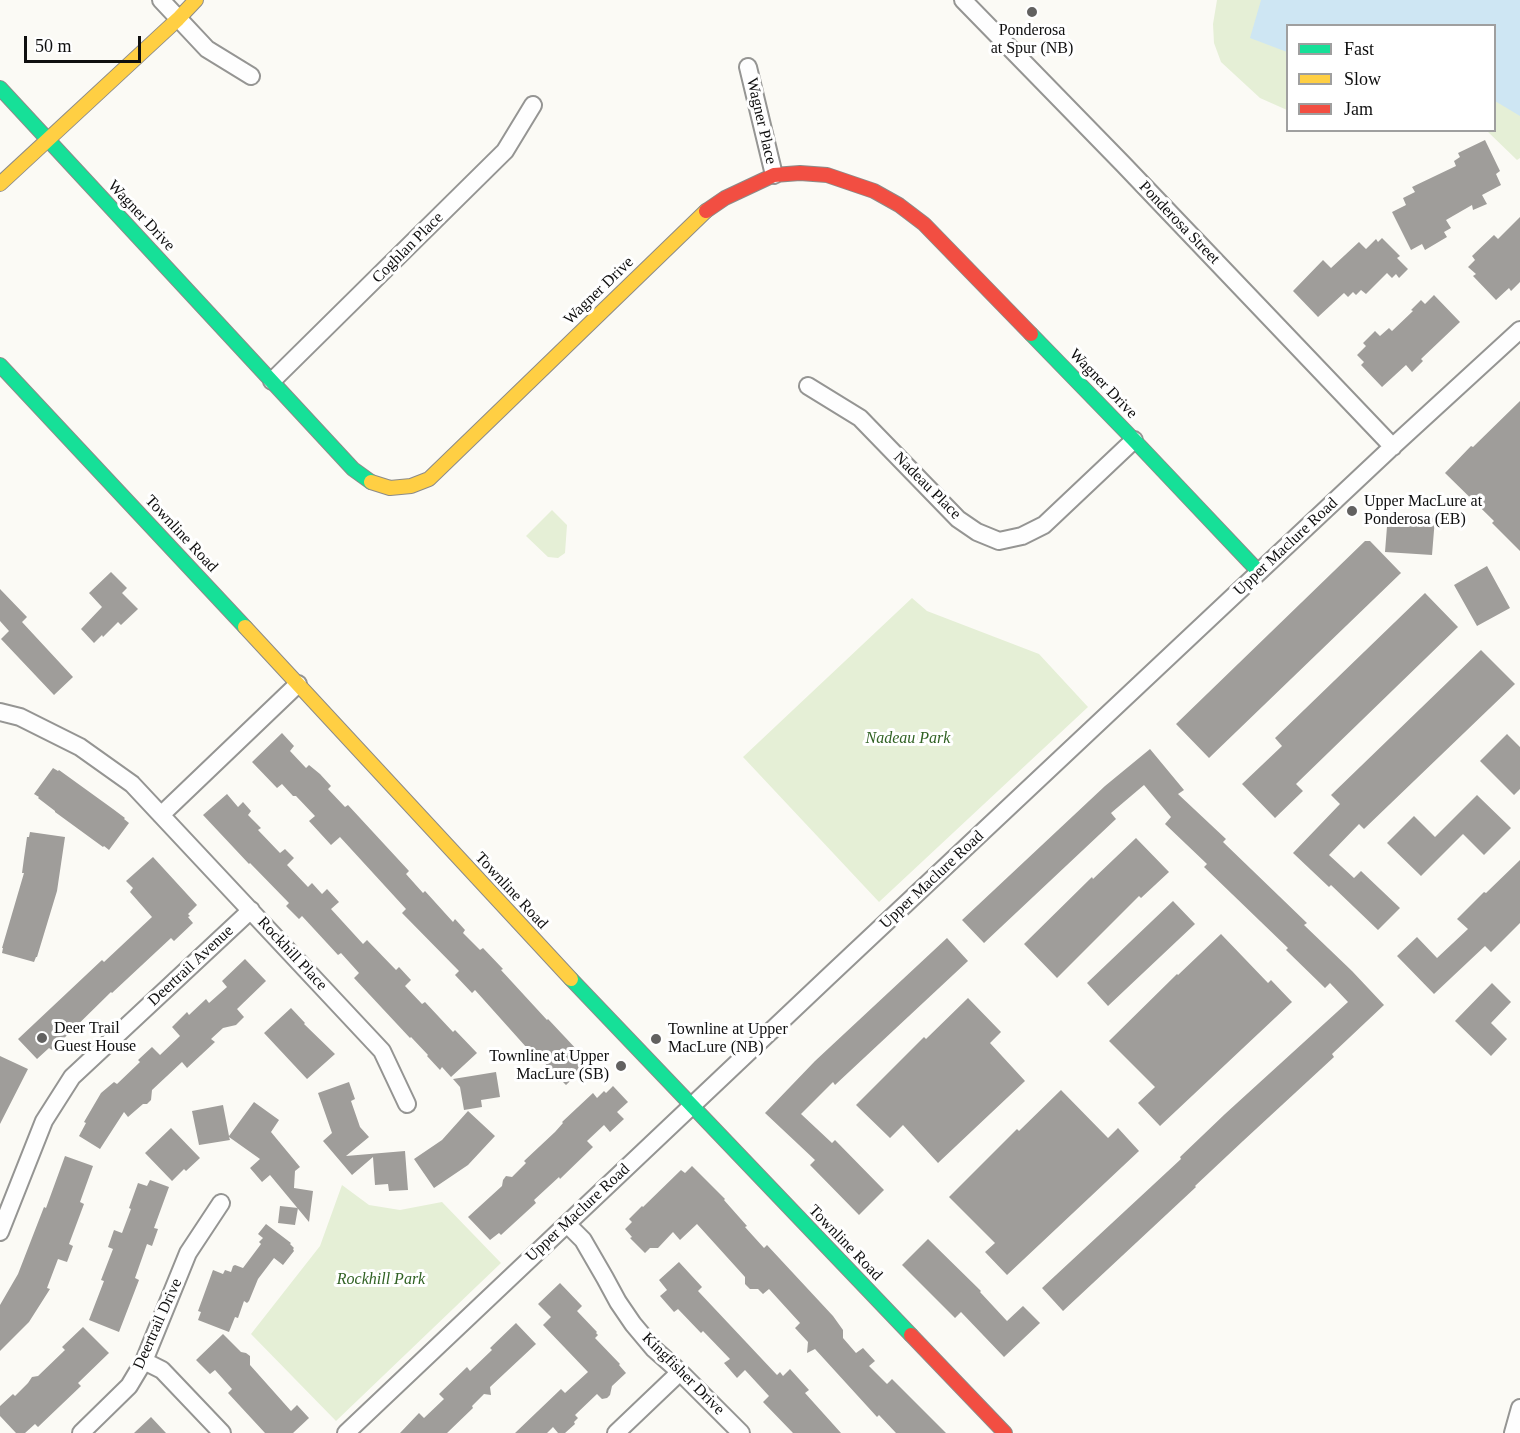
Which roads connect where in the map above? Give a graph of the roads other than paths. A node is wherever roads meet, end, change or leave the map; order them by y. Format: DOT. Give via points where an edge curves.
graph roads {
  1 [pos="161,0"];
  2 [pos="195,0"];
  3 [pos="963,0"];
  4 [pos="178,19"];
  5 [pos="748,67"];
  6 [pos="251,76"];
  7 [pos="0,88"];
  8 [pos="533,105"];
  9 [pos="48,139"];
  10 [pos="774,175"];
  11 [pos="0,184"];
  12 [pos="1520,330"];
  13 [pos="0,365"];
  14 [pos="272,381"];
  15 [pos="808,386"];
  16 [pos="1134,440"];
  17 [pos="1393,447"];
  18 [pos="1259,572"];
  19 [pos="298,684"];
  20 [pos="0,712"];
  21 [pos="161,815"];
  22 [pos="251,910"];
  23 [pos="407,1104"];
  24 [pos="690,1106"];
  25 [pos="222,1203"];
  26 [pos="567,1224"];
  27 [pos="0,1232"];
  28 [pos="144,1361"];
  29 [pos="680,1372"];
  30 [pos="1520,1408"];
  31 [pos="81,1433"];
  32 [pos="222,1433"];
  33 [pos="346,1433"];
  34 [pos="616,1433"];
  35 [pos="741,1433"];
  36 [pos="1005,1433"];
  37 [pos="1513,1433"];
  1 -- 4 [label="street"];
  2 -- 4 [label="street"];
  3 -- 17 [label="street, Ponderosa Street"];
  4 -- 6 [label="street" via="207,49"];
  4 -- 9 [label="street"];
  5 -- 10 [label="street, Wagner Place"];
  7 -- 9 [label="street, Wagner Drive"];
  8 -- 14 [label="street, Coghlan Place" via="506,151"];
  9 -- 11 [label="street"];
  9 -- 14 [label="street, Wagner Drive"];
  10 -- 14 [label="street, Wagner Drive" via="704,212 429,479 390,488 369,481 353,469"];
  10 -- 16 [label="street, Wagner Drive" via="827,175 874,191 924,224"];
  12 -- 17 [label="street, Upper Maclure Road"];
  13 -- 19 [label="street, Townline Road"];
  15 -- 16 [label="street, Nadeau Place" via="860,418 958,519 999,541 1044,525"];
  16 -- 18 [label="street, Wagner Drive"];
  17 -- 18 [label="street, Upper Maclure Road"];
  18 -- 24 [label="street, Upper Maclure Road"];
  19 -- 21 [label="street"];
  19 -- 24 [label="street, Townline Road"];
  20 -- 21 [label="street, Rockhill Place" via="20,717 80,747 132,784"];
  21 -- 22 [label="street, Rockhill Place"];
  22 -- 23 [label="street, Rockhill Place" via="382,1050"];
  22 -- 27 [label="street, Deertrail Avenue" via="72,1077 44,1121"];
  24 -- 26 [label="street, Upper Maclure Road"];
  24 -- 36 [label="street, Townline Road"];
  25 -- 28 [label="street, Deertrail Drive" via="188,1253"];
  26 -- 29 [label="street, Kingfisher Drive" via="583,1240 633,1324"];
  26 -- 33 [label="street, Upper Maclure Road"];
  28 -- 31 [label="street, Deertrail Drive" via="129,1386"];
  28 -- 32 [label="street" via="162,1370"];
  29 -- 34 [label="street"];
  29 -- 35 [label="street, Kingfisher Drive"];
  30 -- 37 [label="street"];
}
